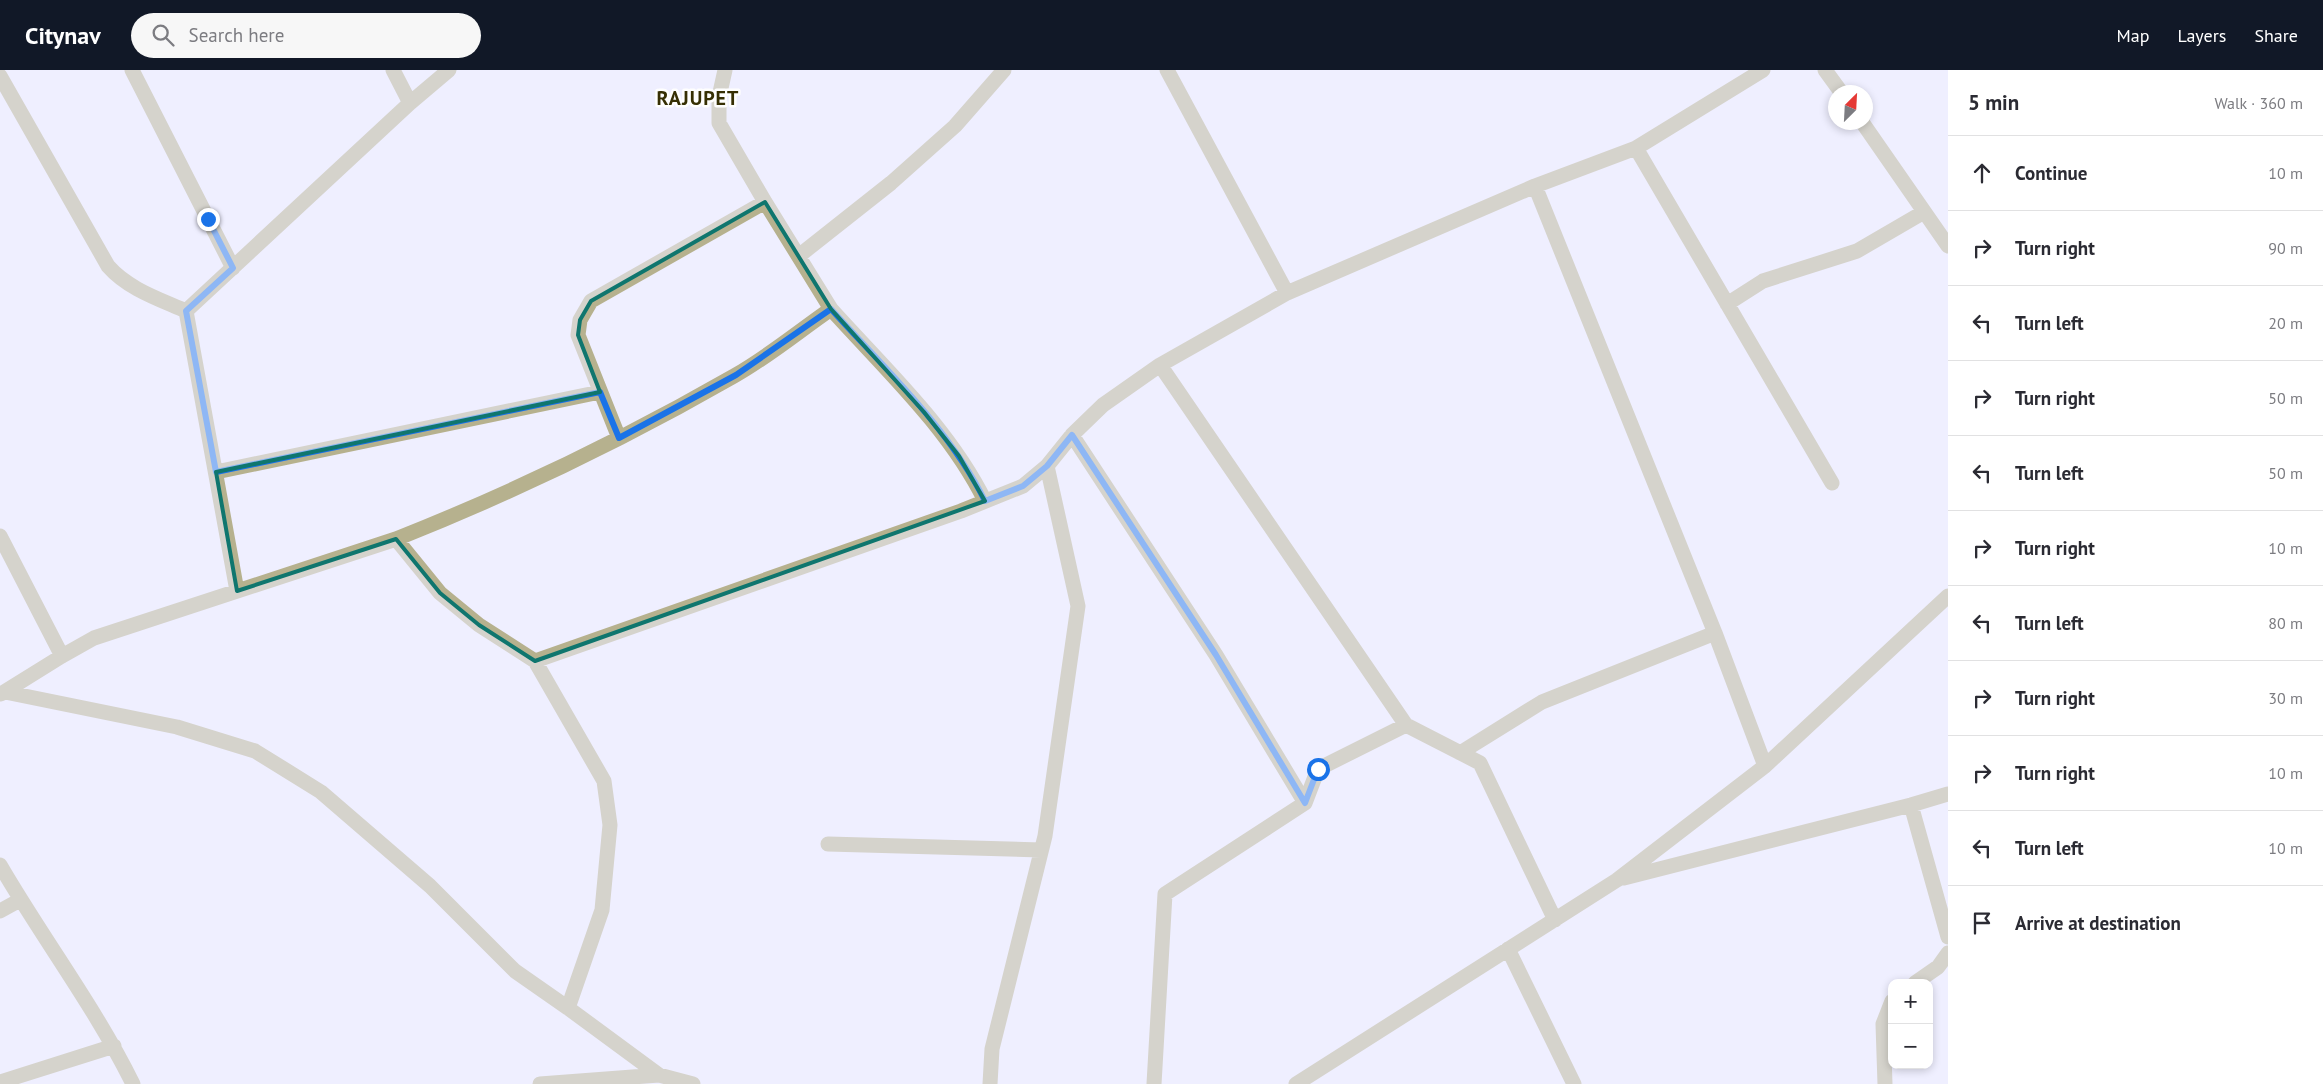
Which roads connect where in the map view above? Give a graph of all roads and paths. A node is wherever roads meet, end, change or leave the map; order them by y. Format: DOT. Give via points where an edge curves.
graph roads {
  1 [pos="132,70"];
  2 [pos="393,70"];
  3 [pos="725,70"];
  4 [pos="1004,70"];
  5 [pos="1167,70"];
  6 [pos="1763,70"];
  7 [pos="1825,70"];
  8 [pos="445,71"];
  9 [pos="0,76"];
  10 [pos="1836,85"];
  11 [pos="410,103"];
  12 [pos="1868,130"];
  13 [pos="1636,148"];
  14 [pos="1535,186"];
  15 [pos="765,202"];
  16 [pos="1924,212"];
  17 [pos="1948,246"];
  18 [pos="800,255"];
  19 [pos="233,268"];
  20 [pos="1287,293"];
  21 [pos="1727,304"];
  22 [pos="831,309"];
  23 [pos="186,311"];
  24 [pos="1160,366"];
  25 [pos="600,392"];
  26 [pos="1072,435"];
  27 [pos="619,438"];
  28 [pos="1047,466"];
  29 [pos="216,472"];
  30 [pos="1832,483"];
  31 [pos="985,501"];
  32 [pos="0,536"];
  33 [pos="396,539"];
  34 [pos="237,591"];
  35 [pos="1948,596"];
  36 [pos="1715,632"];
  37 [pos="62,656"];
  38 [pos="535,661"];
  39 [pos="2,693"];
  40 [pos="1406,726"];
  41 [pos="1460,753"];
  42 [pos="1765,766"];
  43 [pos="1948,794"];
  44 [pos="1305,803"];
  45 [pos="1912,805"];
  46 [pos="828,844"];
  47 [pos="1041,850"];
  48 [pos="0,865"];
  49 [pos="1617,880"];
  50 [pos="20,900"];
  51 [pos="0,911"];
  52 [pos="1555,920"];
  53 [pos="1948,936"];
  54 [pos="1508,949"];
  55 [pos="1948,953"];
  56 [pos="1921,979"];
  57 [pos="568,1008"];
  58 [pos="1888,1011"];
  59 [pos="114,1046"];
  60 [pos="659,1075"];
  61 [pos="0,1082"];
  62 [pos="133,1084"];
  63 [pos="540,1084"];
  64 [pos="693,1084"];
  65 [pos="990,1084"];
  66 [pos="1154,1084"];
  67 [pos="1298,1084"];
  68 [pos="1574,1084"];
  69 [pos="1885,1084"];
  1 -- 19 [label="street"];
  2 -- 11 [label="street"];
  3 -- 15 [label="street" via="718,123"];
  4 -- 18 [label="street" via="955,126 891,183"];
  5 -- 20 [label="street"];
  6 -- 13 [label="street"];
  7 -- 10 [label="street"];
  8 -- 11 [label="street"];
  9 -- 23 [label="street" via="108,266 117,277 136,289"];
  11 -- 19 [label="street"];
  12 -- 16 [label="street"];
  13 -- 14 [label="street"];
  13 -- 21 [label="street"];
  14 -- 20 [label="street"];
  14 -- 36 [label="street"];
  15 -- 18 [label="street"];
  15 -- 25 [label="street" via="591,301 580,320 578,335"];
  16 -- 17 [label="street"];
  16 -- 21 [label="street" via="1857,251 1763,281"];
  18 -- 22 [label="street"];
  19 -- 23 [label="street"];
  20 -- 24 [label="street"];
  21 -- 30 [label="street"];
  22 -- 27 [label="street" via="736,375"];
  22 -- 31 [label="street" via="924,412 968,470"];
  23 -- 29 [label="street"];
  24 -- 26 [label="street" via="1103,405"];
  24 -- 40 [label="street"];
  25 -- 27 [label="street"];
  25 -- 29 [label="street"];
  26 -- 28 [label="street"];
  26 -- 44 [label="street" via="1216,655"];
  27 -- 33 [label="street" via="467,510"];
  28 -- 31 [label="street" via="1023,486"];
  28 -- 47 [label="street" via="1078,606"];
  29 -- 34 [label="street"];
  31 -- 38 [label="street"];
  32 -- 37 [label="street"];
  33 -- 34 [label="street"];
  33 -- 38 [label="street" via="440,592 479,625"];
  34 -- 37 [label="street" via="94,638"];
  35 -- 42 [label="street"];
  36 -- 41 [label="street" via="1542,702"];
  36 -- 42 [label="street"];
  37 -- 39 [label="street"];
  38 -- 57 [label="street" via="604,781 610,825 602,910"];
  39 -- 57 [label="street" via="177,727 255,751 321,792 430,886 515,971"];
  40 -- 41 [label="street"];
  40 -- 44 [label="street" via="1318,769"];
  41 -- 52 [label="street" via="1480,763"];
  42 -- 49 [label="street"];
  43 -- 45 [label="street"];
  44 -- 66 [label="street" via="1165,894"];
  45 -- 49 [label="street"];
  45 -- 53 [label="street"];
  46 -- 47 [label="street"];
  47 -- 65 [label="street" via="992,1049"];
  48 -- 50 [label="street"];
  49 -- 52 [label="street"];
  50 -- 51 [label="street"];
  50 -- 59 [label="street"];
  52 -- 54 [label="street"];
  54 -- 67 [label="street"];
  54 -- 68 [label="street"];
  55 -- 56 [label="street" via="1938,967"];
  57 -- 60 [label="street"];
  58 -- 69 [label="street" via="1883,1024"];
  59 -- 61 [label="street"];
  59 -- 62 [label="street"];
  60 -- 63 [label="street"];
  60 -- 64 [label="street"];
}
